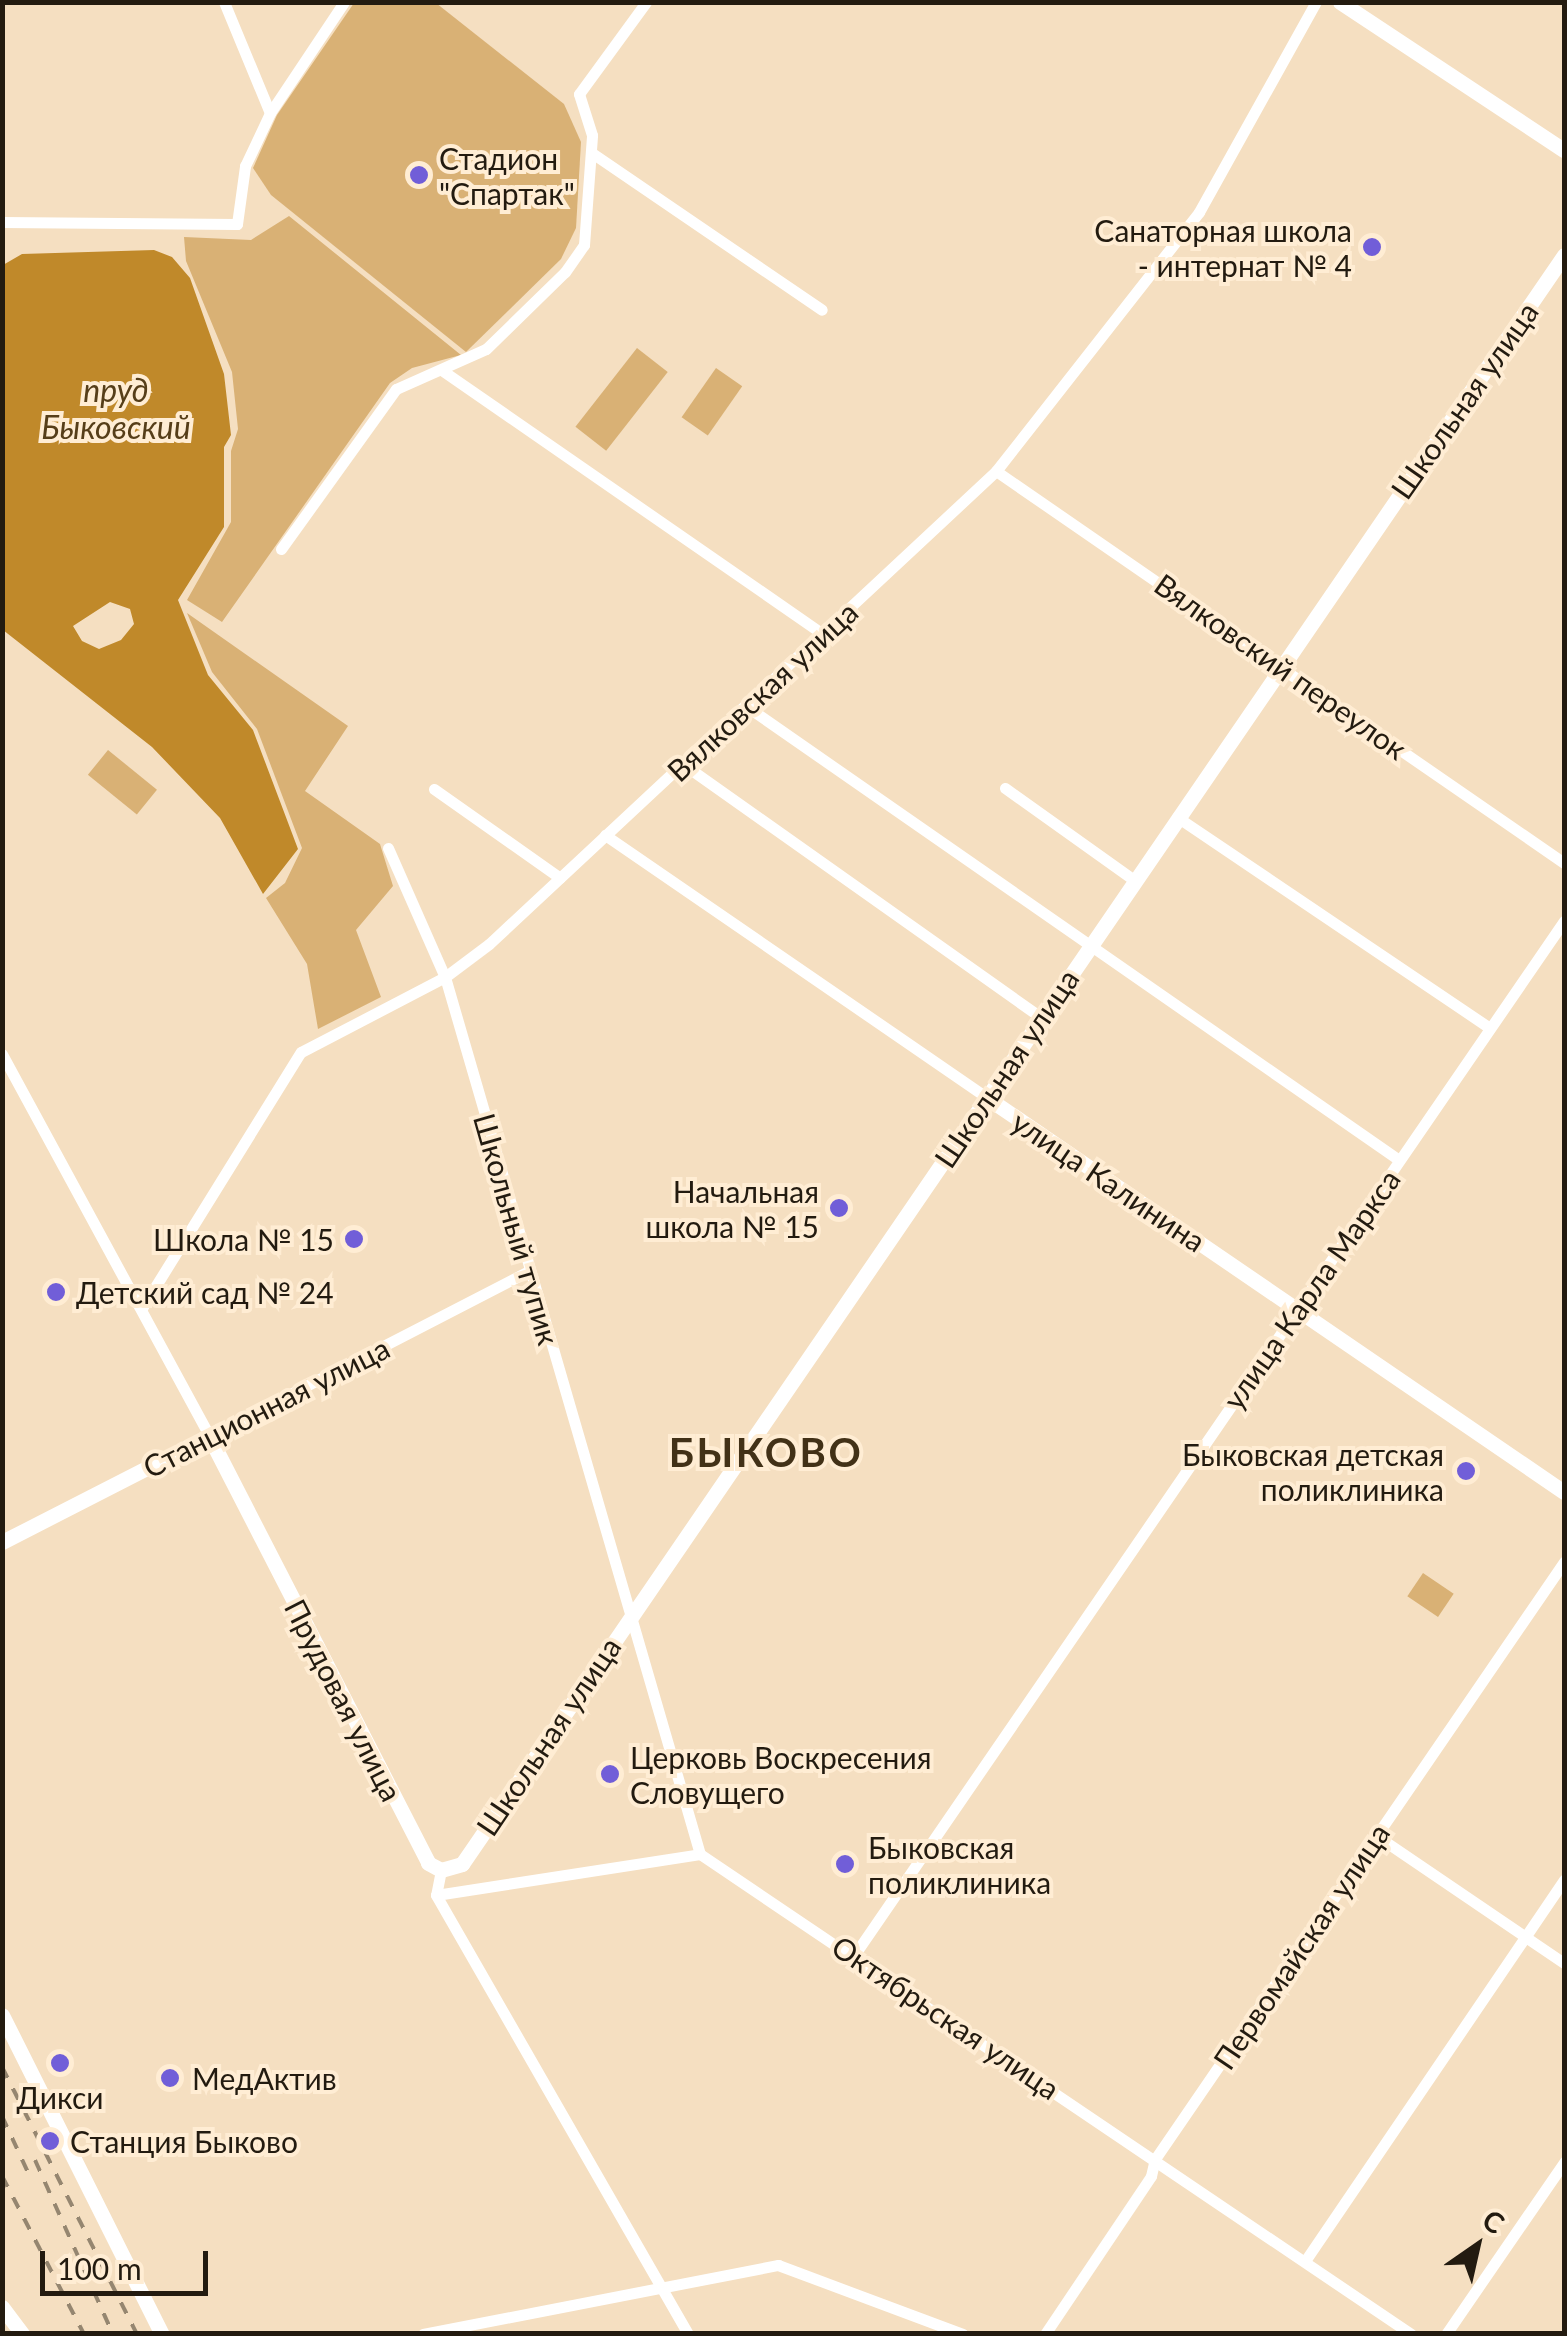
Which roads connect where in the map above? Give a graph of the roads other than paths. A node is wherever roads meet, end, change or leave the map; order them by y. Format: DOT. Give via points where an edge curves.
graph roads {
  1 [pos="224,2"];
  2 [pos="344,2"];
  3 [pos="646,2"];
  4 [pos="1316,2"];
  5 [pos="1340,2"];
  6 [pos="270,113"];
  7 [pos="1564,150"];
  8 [pos="592,154"];
  9 [pos="2,222"];
  10 [pos="1564,254"];
  11 [pos="822,310"];
  12 [pos="443,371"];
  13 [pos="996,471"];
  14 [pos="281,549"];
  15 [pos="822,633"];
  16 [pos="1280,665"];
  17 [pos="746,706"];
  18 [pos="683,764"];
  19 [pos="434,788"];
  20 [pos="1005,788"];
  21 [pos="1177,817"];
  22 [pos="605,835"];
  23 [pos="388,848"];
  24 [pos="1564,863"];
  25 [pos="560,878"];
  26 [pos="1134,880"];
  27 [pos="1564,921"];
  28 [pos="1091,944"];
  29 [pos="445,976"];
  30 [pos="1040,1017"];
  31 [pos="1490,1028"];
  32 [pos="2,1054"];
  33 [pos="986,1097"];
  34 [pos="1399,1160"];
  35 [pos="530,1271"];
  36 [pos="142,1308"];
  37 [pos="1296,1308"];
  38 [pos="208,1436"];
  39 [pos="1564,1492"];
  40 [pos="2,1542"];
  41 [pos="1564,1562"];
  42 [pos="627,1618"];
  43 [pos="1376,1836"];
  44 [pos="700,1854"];
  45 [pos="441,1870"];
  46 [pos="1564,1880"];
  47 [pos="436,1895"];
  48 [pos="1526,1936"];
  49 [pos="855,1954"];
  50 [pos="1564,1963"];
  51 [pos="2,2015"];
  52 [pos="1154,2159"];
  53 [pos="1564,2162"];
  54 [pos="1305,2261"];
  55 [pos="662,2288"];
  56 [pos="2,2307"];
  57 [pos="946,2331"];
  58 [pos="22,2334"];
  59 [pos="162,2334"];
  60 [pos="422,2334"];
  61 [pos="688,2334"];
  62 [pos="963,2334"];
  63 [pos="1044,2334"];
  64 [pos="1411,2334"];
  65 [pos="1446,2334"];
  1 -- 6 [label="street"];
  2 -- 6 [label="street"];
  3 -- 8 [label="street" via="579,94"];
  4 -- 13 [label="street, Вялковская улица" via="1199,212"];
  5 -- 7 [label="main road"];
  6 -- 9 [label="street" via="245,166 236,224"];
  8 -- 11 [label="street"];
  8 -- 12 [label="street" via="584,244 566,272 486,349"];
  10 -- 16 [label="main road, Школьная улица"];
  12 -- 14 [label="street" via="396,388"];
  12 -- 15 [label="street"];
  13 -- 15 [label="street, Вялковская улица"];
  13 -- 16 [label="street, Вялковский переулок"];
  15 -- 17 [label="street, Вялковская улица"];
  16 -- 21 [label="main road, Школьная улица"];
  16 -- 24 [label="street, Вялковский переулок"];
  17 -- 18 [label="street, Вялковская улица"];
  17 -- 28 [label="street"];
  18 -- 22 [label="street, Вялковская улица"];
  18 -- 30 [label="street"];
  19 -- 25 [label="street"];
  20 -- 26 [label="street"];
  21 -- 26 [label="main road, Школьная улица"];
  21 -- 31 [label="street"];
  22 -- 25 [label="street, Вялковская улица"];
  22 -- 33 [label="street, улица Калинина"];
  23 -- 29 [label="street, Школьный тупик"];
  25 -- 29 [label="street, Вялковская улица"];
  26 -- 28 [label="main road, Школьная улица"];
  27 -- 31 [label="street, улица Карла Маркса"];
  28 -- 30 [label="main road, Школьная улица"];
  28 -- 34 [label="street"];
  29 -- 35 [label="street, Школьный тупик"];
  29 -- 36 [label="street, Вялковская улица" via="301,1052"];
  30 -- 33 [label="main road, Школьная улица"];
  31 -- 34 [label="street, улица Карла Маркса"];
  32 -- 36 [label="street, Прудовая улица"];
  33 -- 37 [label="main road, улица Калинина"];
  33 -- 42 [label="main road, Школьная улица"];
  34 -- 37 [label="street, улица Карла Маркса"];
  35 -- 38 [label="street, Станционная улица"];
  35 -- 42 [label="street, Школьный тупик"];
  36 -- 38 [label="street, Прудовая улица"];
  37 -- 39 [label="main road, улица Калинина"];
  37 -- 49 [label="street, улица Карла Маркса"];
  38 -- 40 [label="main road, Станционная улица"];
  38 -- 45 [label="main road, Прудовая улица" via="428,1863"];
  41 -- 43 [label="street, Первомайская улица"];
  42 -- 44 [label="street, Школьный тупик"];
  42 -- 45 [label="main road, Школьная улица" via="462,1864"];
  43 -- 48 [label="street"];
  43 -- 52 [label="street, Первомайская улица"];
  44 -- 47 [label="street"];
  44 -- 49 [label="street, Октябрьская улица"];
  45 -- 47 [label="street"];
  46 -- 48 [label="street"];
  47 -- 55 [label="street"];
  48 -- 50 [label="street"];
  48 -- 54 [label="street"];
  49 -- 52 [label="street, Октябрьская улица"];
  51 -- 59 [label="main road"];
  52 -- 54 [label="street, Октябрьская улица"];
  52 -- 63 [label="street, Первомайская улица" via="1151,2176"];
  53 -- 65 [label="street"];
  54 -- 64 [label="street, Октябрьская улица"];
  55 -- 57 [label="street" via="778,2265"];
  55 -- 60 [label="street"];
  55 -- 61 [label="street"];
  56 -- 58 [label="main road"];
  57 -- 62 [label="street"];
}
